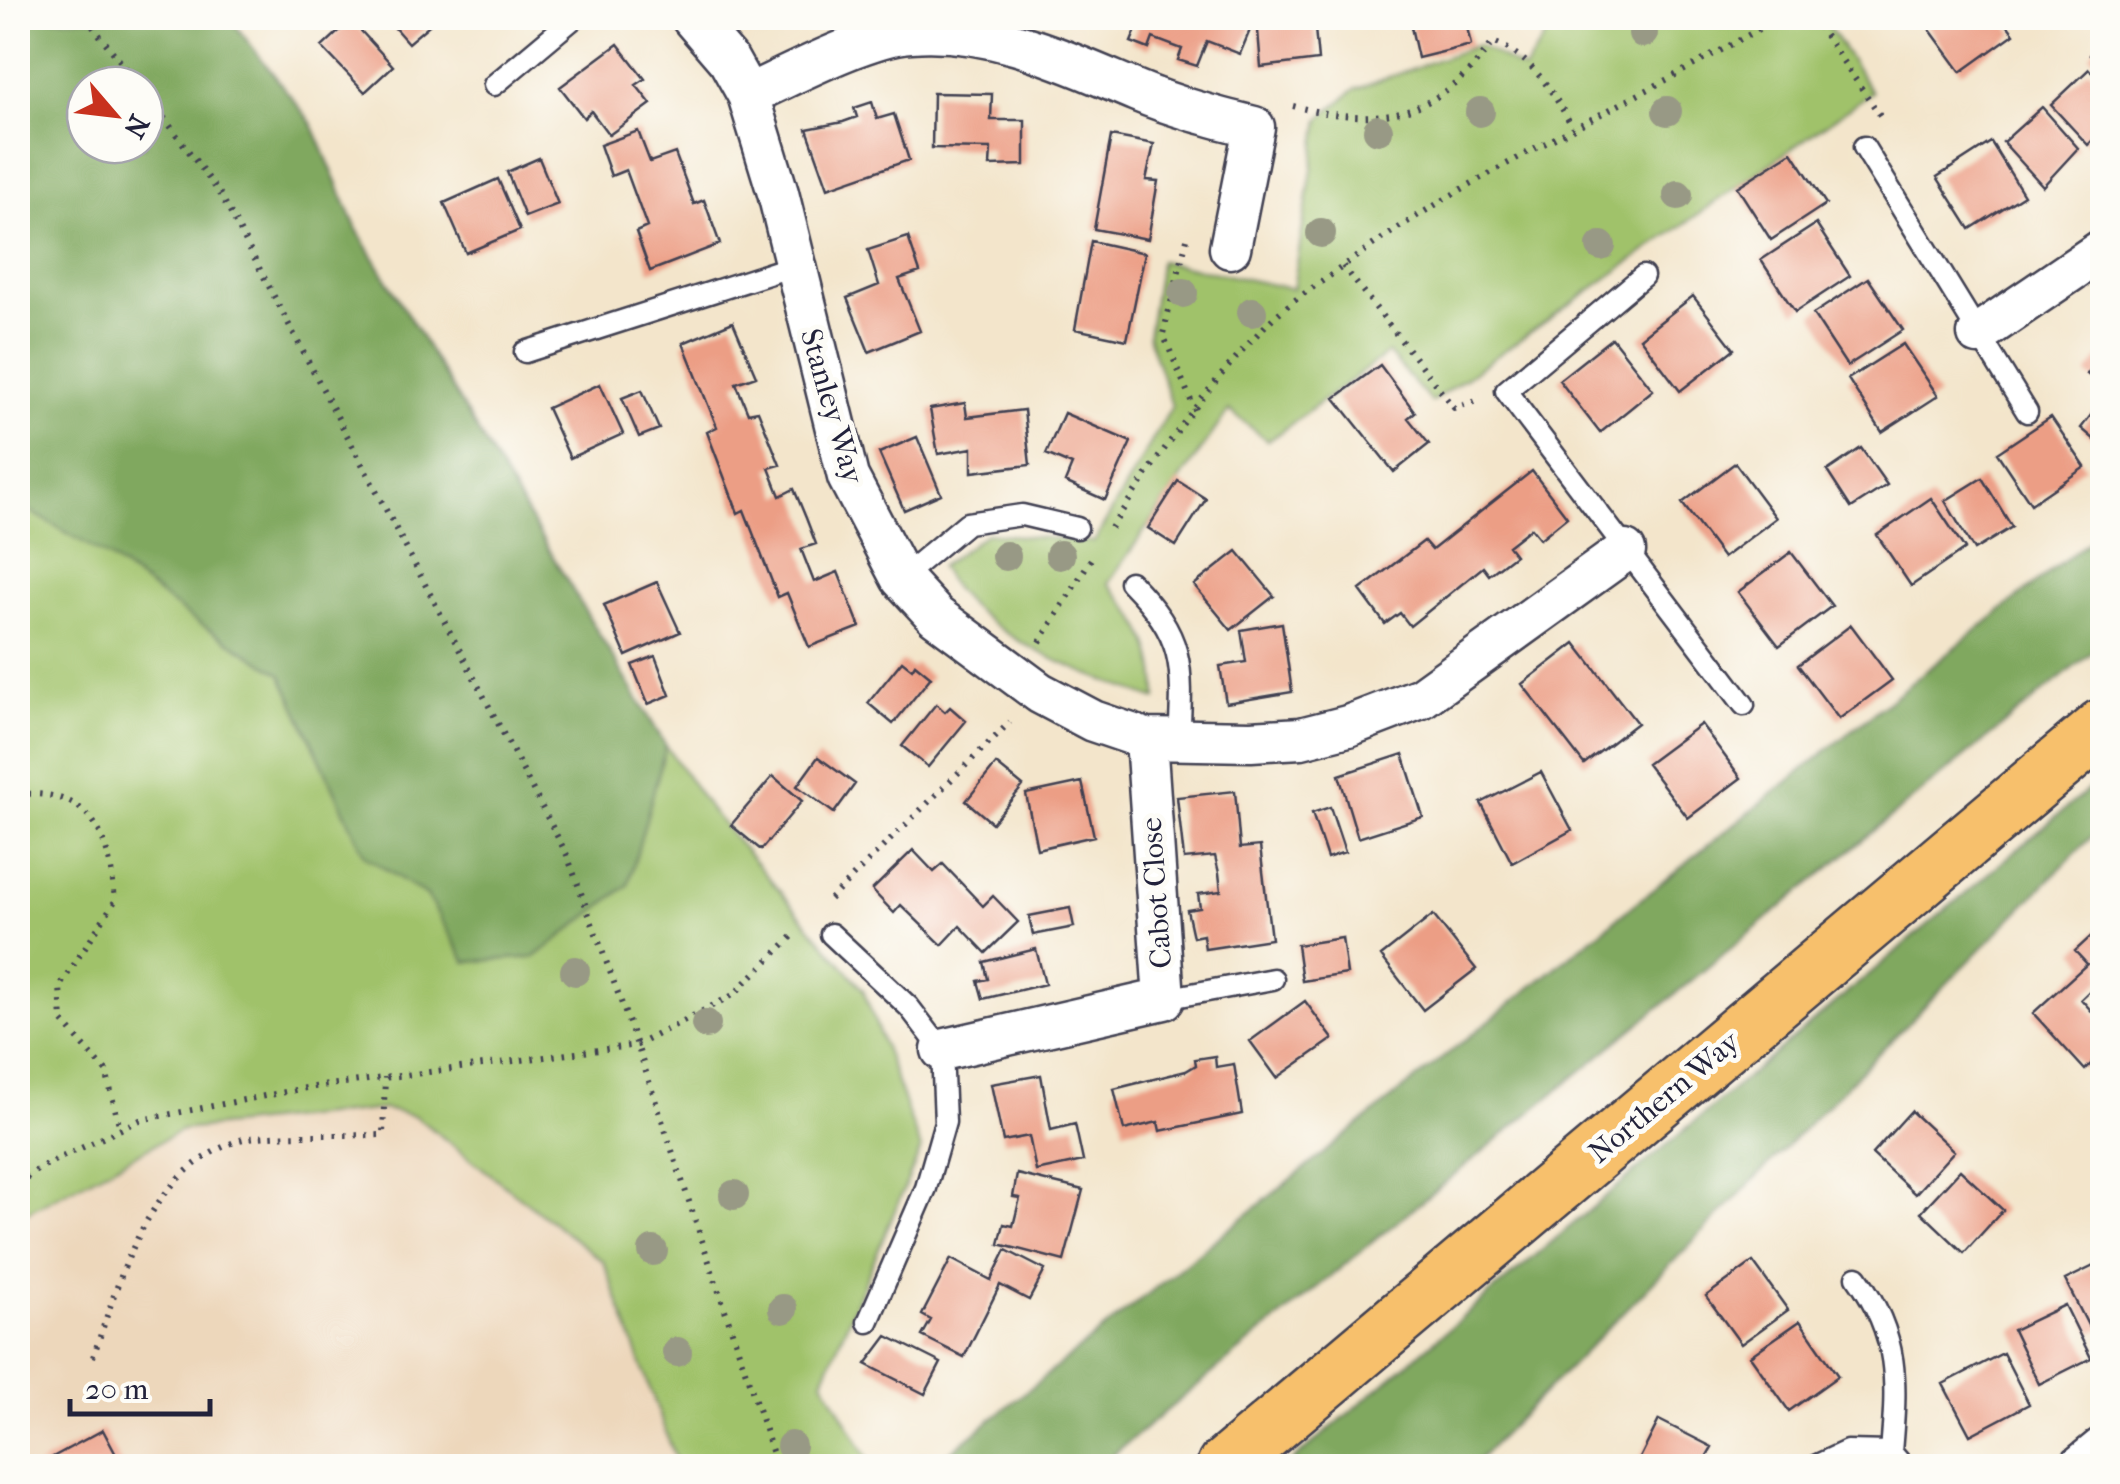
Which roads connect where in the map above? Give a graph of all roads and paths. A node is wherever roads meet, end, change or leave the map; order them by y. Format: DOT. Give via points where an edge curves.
graph roads {
  1 [pos="86,18"];
  2 [pos="574,18"];
  3 [pos="692,18"];
  4 [pos="1777,18"];
  5 [pos="1813,18"];
  6 [pos="124,65"];
  7 [pos="494,85"];
  8 [pos="748,95"];
  9 [pos="165,119"];
  10 [pos="1885,123"];
  11 [pos="1572,126"];
  12 [pos="1254,127"];
  13 [pos="1864,147"];
  14 [pos="1230,248"];
  15 [pos="2102,250"];
  16 [pos="793,266"];
  17 [pos="1343,266"];
  18 [pos="1642,276"];
  19 [pos="1978,334"];
  20 [pos="525,352"];
  21 [pos="1506,391"];
  22 [pos="1195,410"];
  23 [pos="2027,412"];
  24 [pos="1077,528"];
  25 [pos="1106,535"];
  26 [pos="1097,550"];
  27 [pos="1626,551"];
  28 [pos="901,578"];
  29 [pos="1130,582"];
  30 [pos="1029,686"];
  31 [pos="1744,705"];
  32 [pos="2102,727"];
  33 [pos="1162,741"];
  34 [pos="18,794"];
  35 [pos="817,913"];
  36 [pos="803,926"];
  37 [pos="831,934"];
  38 [pos="1272,979"];
  39 [pos="1164,999"];
  40 [pos="637,1045"];
  41 [pos="942,1050"];
  42 [pos="385,1077"];
  43 [pos="120,1129"];
  44 [pos="18,1184"];
  45 [pos="1858,1277"];
  46 [pos="868,1322"];
  47 [pos="93,1357"];
  48 [pos="2102,1448"];
  49 [pos="1897,1459"];
  50 [pos="777,1466"];
  51 [pos="1226,1466"];
  52 [pos="1815,1466"];
  53 [pos="2080,1466"];
  1 -- 6 [label="path"];
  2 -- 7 [label="lane"];
  3 -- 8 [label="street, Stanley Way"];
  4 -- 11 [label="path"];
  5 -- 10 [label="path"];
  8 -- 12 [label="street" via="826,59 909,32 984,36 1057,55 1188,111"];
  8 -- 16 [label="street, Stanley Way"];
  9 -- 40 [label="path" via="221,196 568,855"];
  11 -- 12 [label="path" via="1550,86 1514,50 1493,42 1470,74 1414,110 1377,118 1261,98"];
  11 -- 17 [label="path" via="1398,226"];
  12 -- 14 [label="street"];
  13 -- 19 [label="lane"];
  14 -- 22 [label="path" via="1183,238 1163,334"];
  15 -- 19 [label="street"];
  16 -- 20 [label="lane"];
  16 -- 28 [label="street, Stanley Way" via="848,477"];
  17 -- 21 [label="path" via="1454,408"];
  17 -- 22 [label="path" via="1270,321"];
  18 -- 21 [label="lane"];
  19 -- 23 [label="lane"];
  21 -- 27 [label="lane"];
  22 -- 25 [label="path"];
  24 -- 28 [label="lane" via="1022,515 966,523"];
  26 -- 30 [label="path"];
  27 -- 31 [label="lane"];
  27 -- 33 [label="street, Stanley Way" via="1421,698 1301,738"];
  28 -- 30 [label="street, Stanley Way" via="936,616"];
  29 -- 33 [label="lane" via="1163,615 1177,645"];
  30 -- 33 [label="street, Stanley Way" via="1092,721"];
  30 -- 35 [label="path"];
  32 -- 51 [label="main road, Northern Way"];
  33 -- 39 [label="street, Cabot Close"];
  34 -- 43 [label="path" via="50,792 82,806 104,844 115,901 60,986 62,1021 106,1071"];
  36 -- 40 [label="path" via="733,995"];
  37 -- 41 [label="lane" via="909,1007"];
  38 -- 39 [label="lane"];
  39 -- 41 [label="street, Cabot Close"];
  40 -- 42 [label="path"];
  40 -- 50 [label="path"];
  41 -- 46 [label="lane" via="944,1122 931,1172"];
  42 -- 43 [label="path"];
  42 -- 47 [label="path" via="383,1135 238,1140 178,1176 144,1220"];
  43 -- 44 [label="path"];
  45 -- 49 [label="lane" via="1880,1308 1894,1354"];
  48 -- 53 [label="street"];
  49 -- 52 [label="lane" via="1847,1452"];
}
